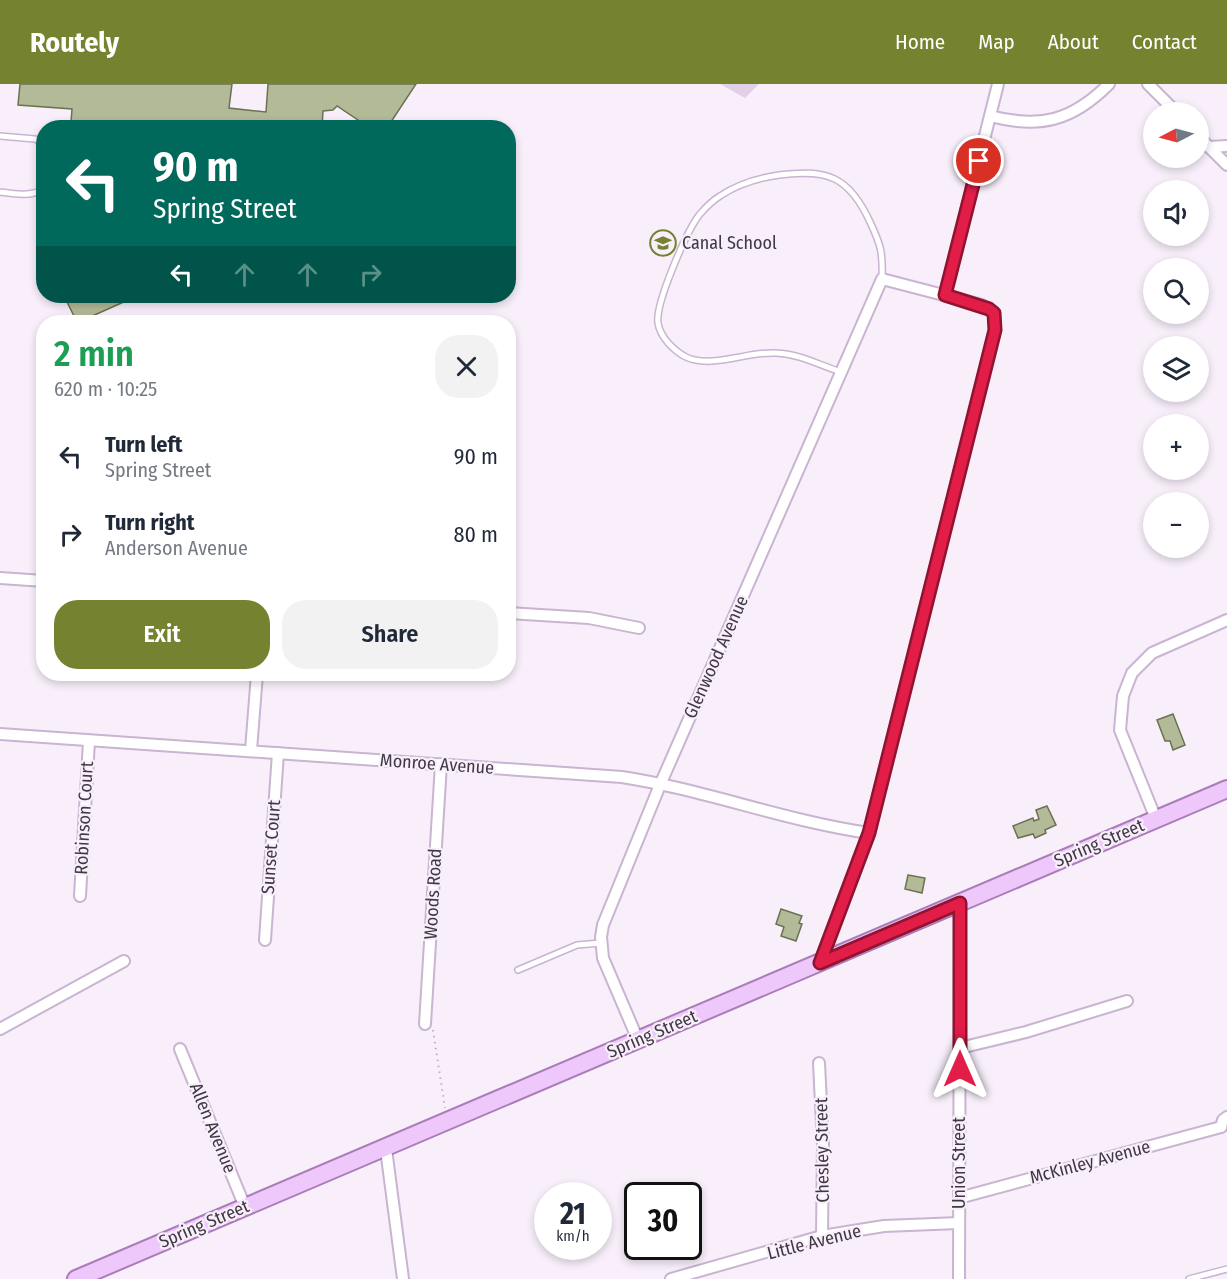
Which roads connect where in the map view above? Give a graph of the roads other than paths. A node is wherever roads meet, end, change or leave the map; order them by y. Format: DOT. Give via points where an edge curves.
graph roads {
  1 [pos="998,84"];
  2 [pos="1109,84"];
  3 [pos="1148,84"];
  4 [pos="1166,102"];
  5 [pos="990,116"];
  6 [pos="0,136"];
  7 [pos="36,139"];
  8 [pos="1227,146"];
  9 [pos="1209,147"];
  10 [pos="1227,165"];
  11 [pos="0,192"];
  12 [pos="36,192"];
  13 [pos="882,279"];
  14 [pos="945,295"];
  15 [pos="842,372"];
  16 [pos="0,578"];
  17 [pos="36,580"];
  18 [pos="516,613"];
  19 [pos="1227,620"];
  20 [pos="639,627"];
  21 [pos="256,681"];
  22 [pos="0,734"];
  23 [pos="89,741"];
  24 [pos="251,750"];
  25 [pos="278,753"];
  26 [pos="441,764"];
  27 [pos="660,785"];
  28 [pos="1226,791"];
  29 [pos="1156,819"];
  30 [pos="869,833"];
  31 [pos="80,896"];
  32 [pos="960,903"];
  33 [pos="265,940"];
  34 [pos="601,943"];
  35 [pos="124,961"];
  36 [pos="820,963"];
  37 [pos="518,970"];
  38 [pos="1126,1001"];
  39 [pos="425,1024"];
  40 [pos="0,1029"];
  41 [pos="638,1040"];
  42 [pos="960,1048"];
  43 [pos="180,1049"];
  44 [pos="819,1063"];
  45 [pos="1225,1126"];
  46 [pos="386,1149"];
  47 [pos="959,1198"];
  48 [pos="245,1207"];
  49 [pos="959,1223"];
  50 [pos="822,1236"];
  51 [pos="1227,1269"];
  52 [pos="76,1279"];
  53 [pos="404,1279"];
  54 [pos="671,1279"];
  55 [pos="959,1279"];
  56 [pos="1189,1279"];
  1 -- 5 [label="street"];
  2 -- 5 [label="street" via="1065,117 1035,123"];
  3 -- 4 [label="street"];
  5 -- 14 [label="street"];
  6 -- 7 [label="lane"];
  8 -- 9 [label="street"];
  9 -- 10 [label="street"];
  11 -- 12 [label="lane"];
  13 -- 14 [label="street"];
  13 -- 15 [label="street, Glenwood Avenue"];
  13 -- 15 [label="lane" via="883,256 855,194 836,179 810,173 763,178 729,190 713,201 693,225 664,290 658,311 660,332 686,357 700,361 788,354"];
  14 -- 30 [label="street" via="989,309 994,313 995,330"];
  15 -- 27 [label="street, Glenwood Avenue"];
  16 -- 17 [label="street"];
  18 -- 20 [label="street" via="589,618"];
  19 -- 29 [label="street" via="1152,653 1132,673 1123,696 1120,730"];
  21 -- 24 [label="street"];
  22 -- 23 [label="street, Monroe Avenue"];
  23 -- 24 [label="street, Monroe Avenue"];
  23 -- 31 [label="street, Robinson Court"];
  24 -- 25 [label="street, Monroe Avenue"];
  25 -- 26 [label="street, Monroe Avenue"];
  25 -- 33 [label="street, Sunset Court"];
  26 -- 27 [label="street, Monroe Avenue" via="622,777"];
  26 -- 39 [label="street, Woods Road"];
  27 -- 30 [label="street, Monroe Avenue" via="838,829"];
  27 -- 34 [label="street, Glenwood Avenue" via="603,925"];
  28 -- 29 [label="main road, Spring Street"];
  29 -- 32 [label="main road, Spring Street"];
  30 -- 36 [label="street"];
  32 -- 36 [label="main road, Spring Street"];
  32 -- 42 [label="street, Union Street"];
  34 -- 37 [label="lane" via="577,945"];
  34 -- 41 [label="street, Glenwood Avenue" via="603,958"];
  35 -- 40 [label="street"];
  36 -- 41 [label="main road, Spring Street"];
  38 -- 42 [label="street"];
  41 -- 46 [label="main road, Spring Street"];
  42 -- 47 [label="street, Union Street"];
  43 -- 48 [label="street, Allen Avenue"];
  44 -- 50 [label="street, Chesley Street"];
  45 -- 47 [label="street, McKinley Avenue"];
  46 -- 48 [label="main road, Spring Street"];
  46 -- 53 [label="street"];
  47 -- 49 [label="street, Union Street"];
  48 -- 52 [label="main road, Spring Street"];
  49 -- 50 [label="street, Little Avenue" via="884,1226"];
  49 -- 55 [label="street, Union Street"];
  50 -- 54 [label="street, Little Avenue"];
  51 -- 56 [label="lane"];
}
